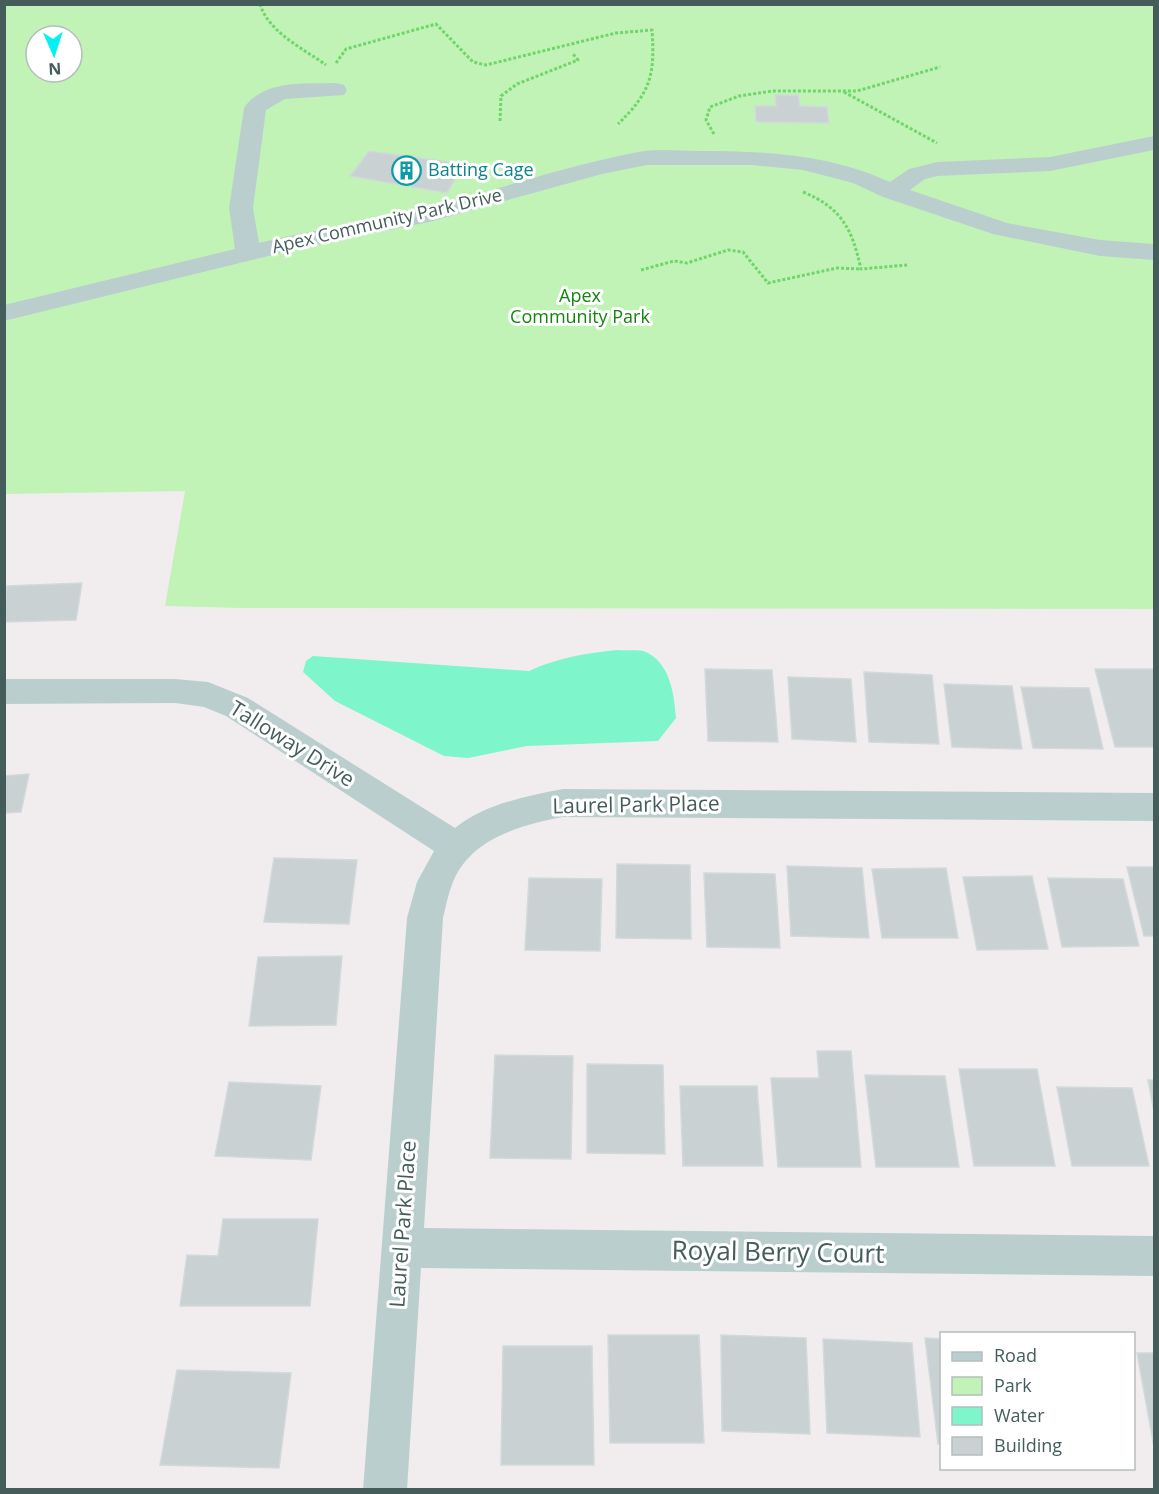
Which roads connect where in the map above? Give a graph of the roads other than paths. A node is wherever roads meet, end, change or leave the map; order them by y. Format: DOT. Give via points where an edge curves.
graph roads {
  1 [pos="336,90"];
  2 [pos="1155,143"];
  3 [pos="892,192"];
  4 [pos="1155,252"];
  5 [pos="248,253"];
  6 [pos="4,313"];
  7 [pos="4,692"];
  8 [pos="1155,807"];
  9 [pos="456,847"];
  10 [pos="402,1248"];
  11 [pos="1155,1256"];
  12 [pos="385,1490"];
  1 -- 5 [label="street" via="284,91 263,98 255,108 242,208"];
  2 -- 3 [label="street" via="1050,164 938,169 917,174"];
  3 -- 4 [label="street, Apex Community Park Drive" via="1002,229 1100,248"];
  3 -- 5 [label="street, Apex Community Park Drive" via="862,178 804,163 647,158 429,215"];
  5 -- 6 [label="street, Apex Community Park Drive"];
  7 -- 9 [label="street, Talloway Drive" via="175,691 208,695 237,707"];
  8 -- 9 [label="street, Laurel Park Place" via="563,803 520,810 491,822"];
  9 -- 10 [label="street, Laurel Park Place" via="436,881 425,918"];
  10 -- 11 [label="street, Royal Berry Court"];
  10 -- 12 [label="street, Laurel Park Place"];
}
